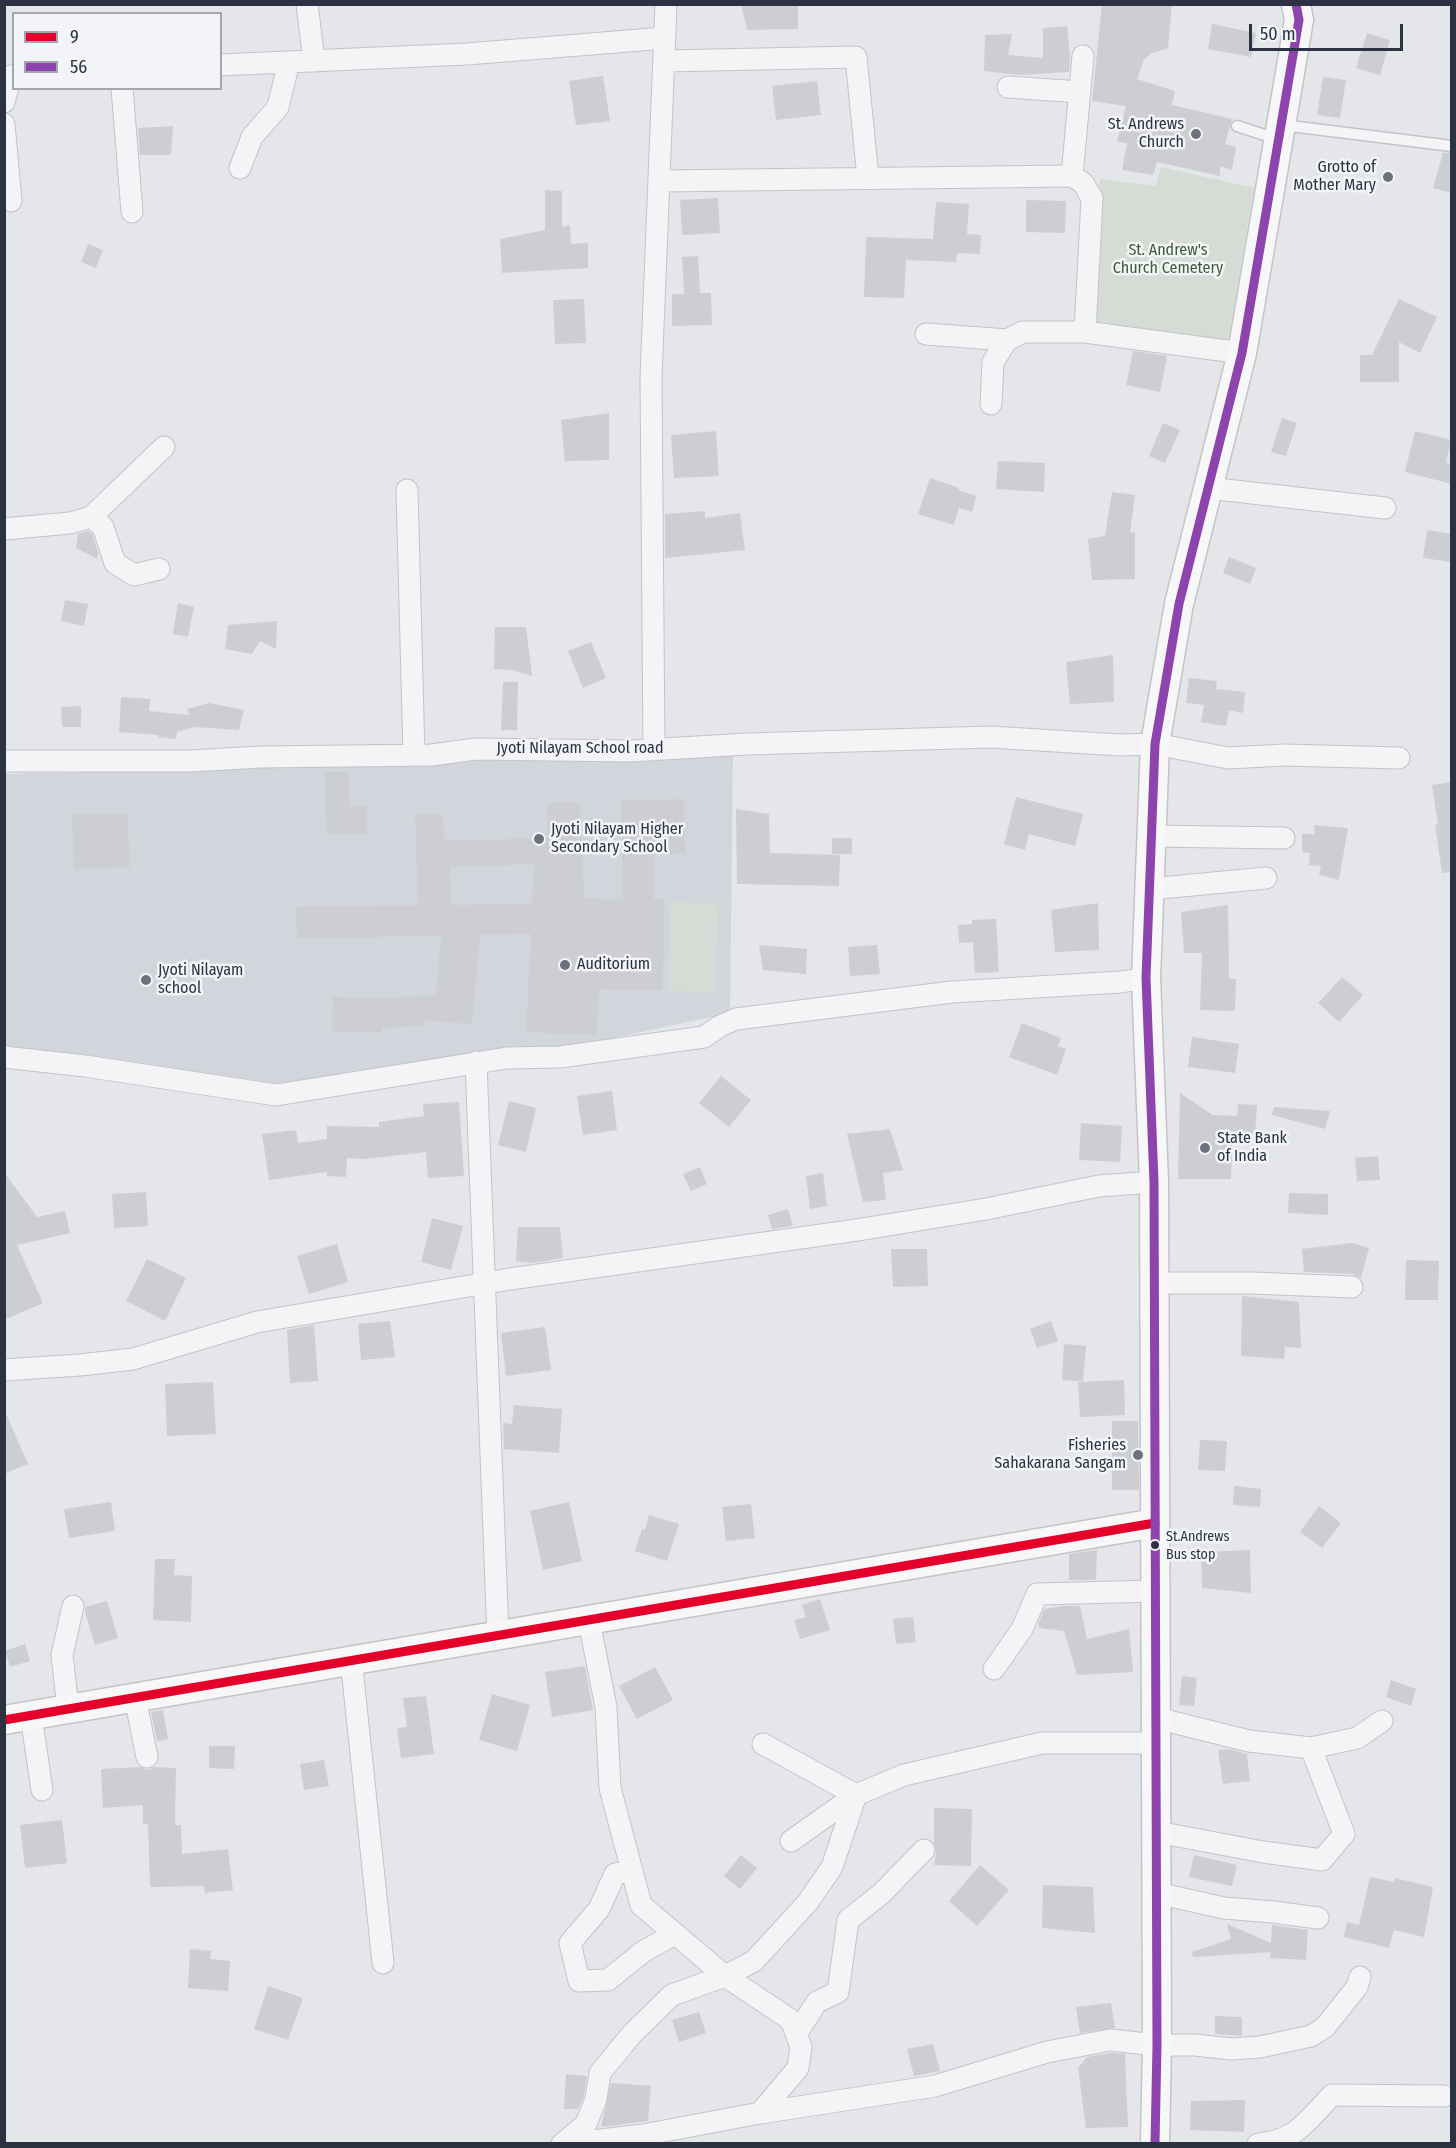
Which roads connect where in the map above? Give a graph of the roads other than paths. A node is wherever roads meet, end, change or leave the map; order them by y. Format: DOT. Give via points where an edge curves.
graph roads {
  1 [pos="307,4"];
  2 [pos="666,4"];
  3 [pos="1296,4"];
  4 [pos="665,38"];
  5 [pos="1083,56"];
  6 [pos="314,61"];
  7 [pos="289,62"];
  8 [pos="665,62"];
  9 [pos="222,65"];
  10 [pos="12,76"];
  11 [pos="1008,87"];
  12 [pos="122,90"];
  13 [pos="1080,92"];
  14 [pos="4,102"];
  15 [pos="4,124"];
  16 [pos="1237,126"];
  17 [pos="1280,132"];
  18 [pos="1452,146"];
  19 [pos="240,168"];
  20 [pos="1072,176"];
  21 [pos="868,178"];
  22 [pos="660,181"];
  23 [pos="11,201"];
  24 [pos="132,212"];
  25 [pos="1085,332"];
  26 [pos="926,334"];
  27 [pos="1007,340"];
  28 [pos="1242,353"];
  29 [pos="991,404"];
  30 [pos="164,447"];
  31 [pos="1208,488"];
  32 [pos="407,490"];
  33 [pos="1385,508"];
  34 [pos="91,517"];
  35 [pos="4,529"];
  36 [pos="159,569"];
  37 [pos="1155,744"];
  38 [pos="654,750"];
  39 [pos="414,755"];
  40 [pos="1399,758"];
  41 [pos="4,761"];
  42 [pos="1152,836"];
  43 [pos="1284,838"];
  44 [pos="1266,878"];
  45 [pos="1150,889"];
  46 [pos="1146,978"];
  47 [pos="4,1057"];
  48 [pos="476,1062"];
  49 [pos="1154,1182"];
  50 [pos="483,1283"];
  51 [pos="1155,1283"];
  52 [pos="1352,1287"];
  53 [pos="4,1370"];
  54 [pos="1155,1522"];
  55 [pos="1156,1591"];
  56 [pos="73,1606"];
  57 [pos="589,1621"];
  58 [pos="498,1637"];
  59 [pos="354,1661"];
  60 [pos="994,1669"];
  61 [pos="135,1698"];
  62 [pos="68,1709"];
  63 [pos="18,1718"];
  64 [pos="1383,1721"];
  65 [pos="1156,1731"];
  66 [pos="762,1744"];
  67 [pos="1311,1748"];
  68 [pos="147,1757"];
  69 [pos="42,1790"];
  70 [pos="855,1794"];
  71 [pos="1157,1832"];
  72 [pos="791,1841"];
  73 [pos="924,1850"];
  74 [pos="632,1870"];
  75 [pos="1157,1893"];
  76 [pos="1318,1918"];
  77 [pos="675,1934"];
  78 [pos="383,1964"];
  79 [pos="725,1976"];
  80 [pos="1360,1977"];
  81 [pos="796,2034"];
  82 [pos="1157,2045"];
  83 [pos="1444,2096"];
  84 [pos="760,2113"];
  85 [pos="562,2144"];
  86 [pos="568,2144"];
  87 [pos="1155,2144"];
  88 [pos="1258,2144"];
  1 -- 6 [label="street"];
  2 -- 4 [label="street"];
  3 -- 17 [label="main road" via="1299,20"];
  4 -- 6 [label="street" via="467,54"];
  4 -- 8 [label="street"];
  5 -- 13 [label="street"];
  6 -- 7 [label="street"];
  7 -- 9 [label="street"];
  7 -- 19 [label="street" via="278,107 252,137"];
  8 -- 21 [label="street" via="856,57"];
  8 -- 22 [label="street"];
  10 -- 14 [label="street"];
  11 -- 13 [label="street"];
  12 -- 24 [label="street"];
  13 -- 20 [label="street"];
  15 -- 23 [label="street"];
  16 -- 17 [label="lane"];
  17 -- 18 [label="lane"];
  17 -- 28 [label="main road"];
  20 -- 21 [label="street"];
  20 -- 25 [label="street" via="1083,183 1092,198"];
  21 -- 22 [label="street"];
  22 -- 38 [label="street" via="651,377"];
  25 -- 27 [label="street" via="1023,332"];
  25 -- 28 [label="street"];
  26 -- 27 [label="street"];
  27 -- 29 [label="street" via="993,362"];
  28 -- 31 [label="main road"];
  30 -- 34 [label="street"];
  31 -- 33 [label="street"];
  31 -- 37 [label="main road" via="1179,604"];
  32 -- 39 [label="street"];
  34 -- 35 [label="street" via="70,524"];
  34 -- 36 [label="street" via="103,527 115,563 134,575"];
  37 -- 38 [label="street, Jyoti Nilayam School road" via="991,737"];
  37 -- 40 [label="street, Jyoti Nilayam School road" via="1228,758"];
  37 -- 42 [label="main road"];
  38 -- 39 [label="street, Jyoti Nilayam School road" via="476,749"];
  39 -- 41 [label="street, Jyoti Nilayam School road"];
  42 -- 43 [label="street"];
  42 -- 45 [label="main road"];
  44 -- 45 [label="street"];
  45 -- 46 [label="main road"];
  46 -- 48 [label="street" via="952,992 736,1019 704,1037 560,1057"];
  46 -- 49 [label="main road"];
  47 -- 48 [label="street" via="276,1095"];
  48 -- 50 [label="street"];
  49 -- 50 [label="street" via="1099,1186 869,1228"];
  49 -- 51 [label="main road"];
  50 -- 53 [label="street" via="257,1322 133,1359"];
  50 -- 58 [label="street"];
  51 -- 52 [label="street"];
  51 -- 54 [label="main road"];
  54 -- 55 [label="main road"];
  54 -- 57 [label="main road"];
  55 -- 60 [label="street" via="1037,1594 1022,1629"];
  55 -- 65 [label="main road"];
  56 -- 62 [label="street" via="62,1655"];
  57 -- 58 [label="main road"];
  57 -- 74 [label="street" via="606,1707 610,1788"];
  58 -- 59 [label="main road"];
  59 -- 61 [label="main road"];
  59 -- 78 [label="street"];
  61 -- 62 [label="main road"];
  61 -- 68 [label="street"];
  62 -- 63 [label="main road"];
  63 -- 69 [label="street"];
  64 -- 67 [label="street" via="1357,1738"];
  65 -- 67 [label="street"];
  65 -- 70 [label="street" via="1042,1743 904,1775"];
  65 -- 71 [label="main road"];
  66 -- 70 [label="street"];
  67 -- 71 [label="street" via="1344,1834 1322,1860"];
  70 -- 72 [label="street"];
  70 -- 79 [label="street" via="832,1867 808,1902 754,1961"];
  71 -- 75 [label="main road"];
  73 -- 81 [label="street" via="882,1894 848,1920 838,1992 818,2002"];
  74 -- 77 [label="street" via="641,1905"];
  74 -- 77 [label="street" via="615,1874 599,1909 570,1943 579,1982 608,1980 644,1951"];
  75 -- 76 [label="street" via="1224,1908"];
  75 -- 82 [label="main road"];
  77 -- 79 [label="street"];
  79 -- 81 [label="street" via="791,2020"];
  79 -- 85 [label="street" via="672,1995 632,2034 600,2073 596,2099 586,2124"];
  80 -- 82 [label="street" via="1357,1987 1325,2027 1311,2037 1232,2049"];
  81 -- 84 [label="street" via="801,2047 798,2068"];
  82 -- 84 [label="street" via="1110,2040 1047,2052 935,2086"];
  82 -- 87 [label="main road"];
  83 -- 88 [label="street" via="1332,2095 1294,2134 1274,2143"];
  84 -- 86 [label="street" via="643,2136"];
}
